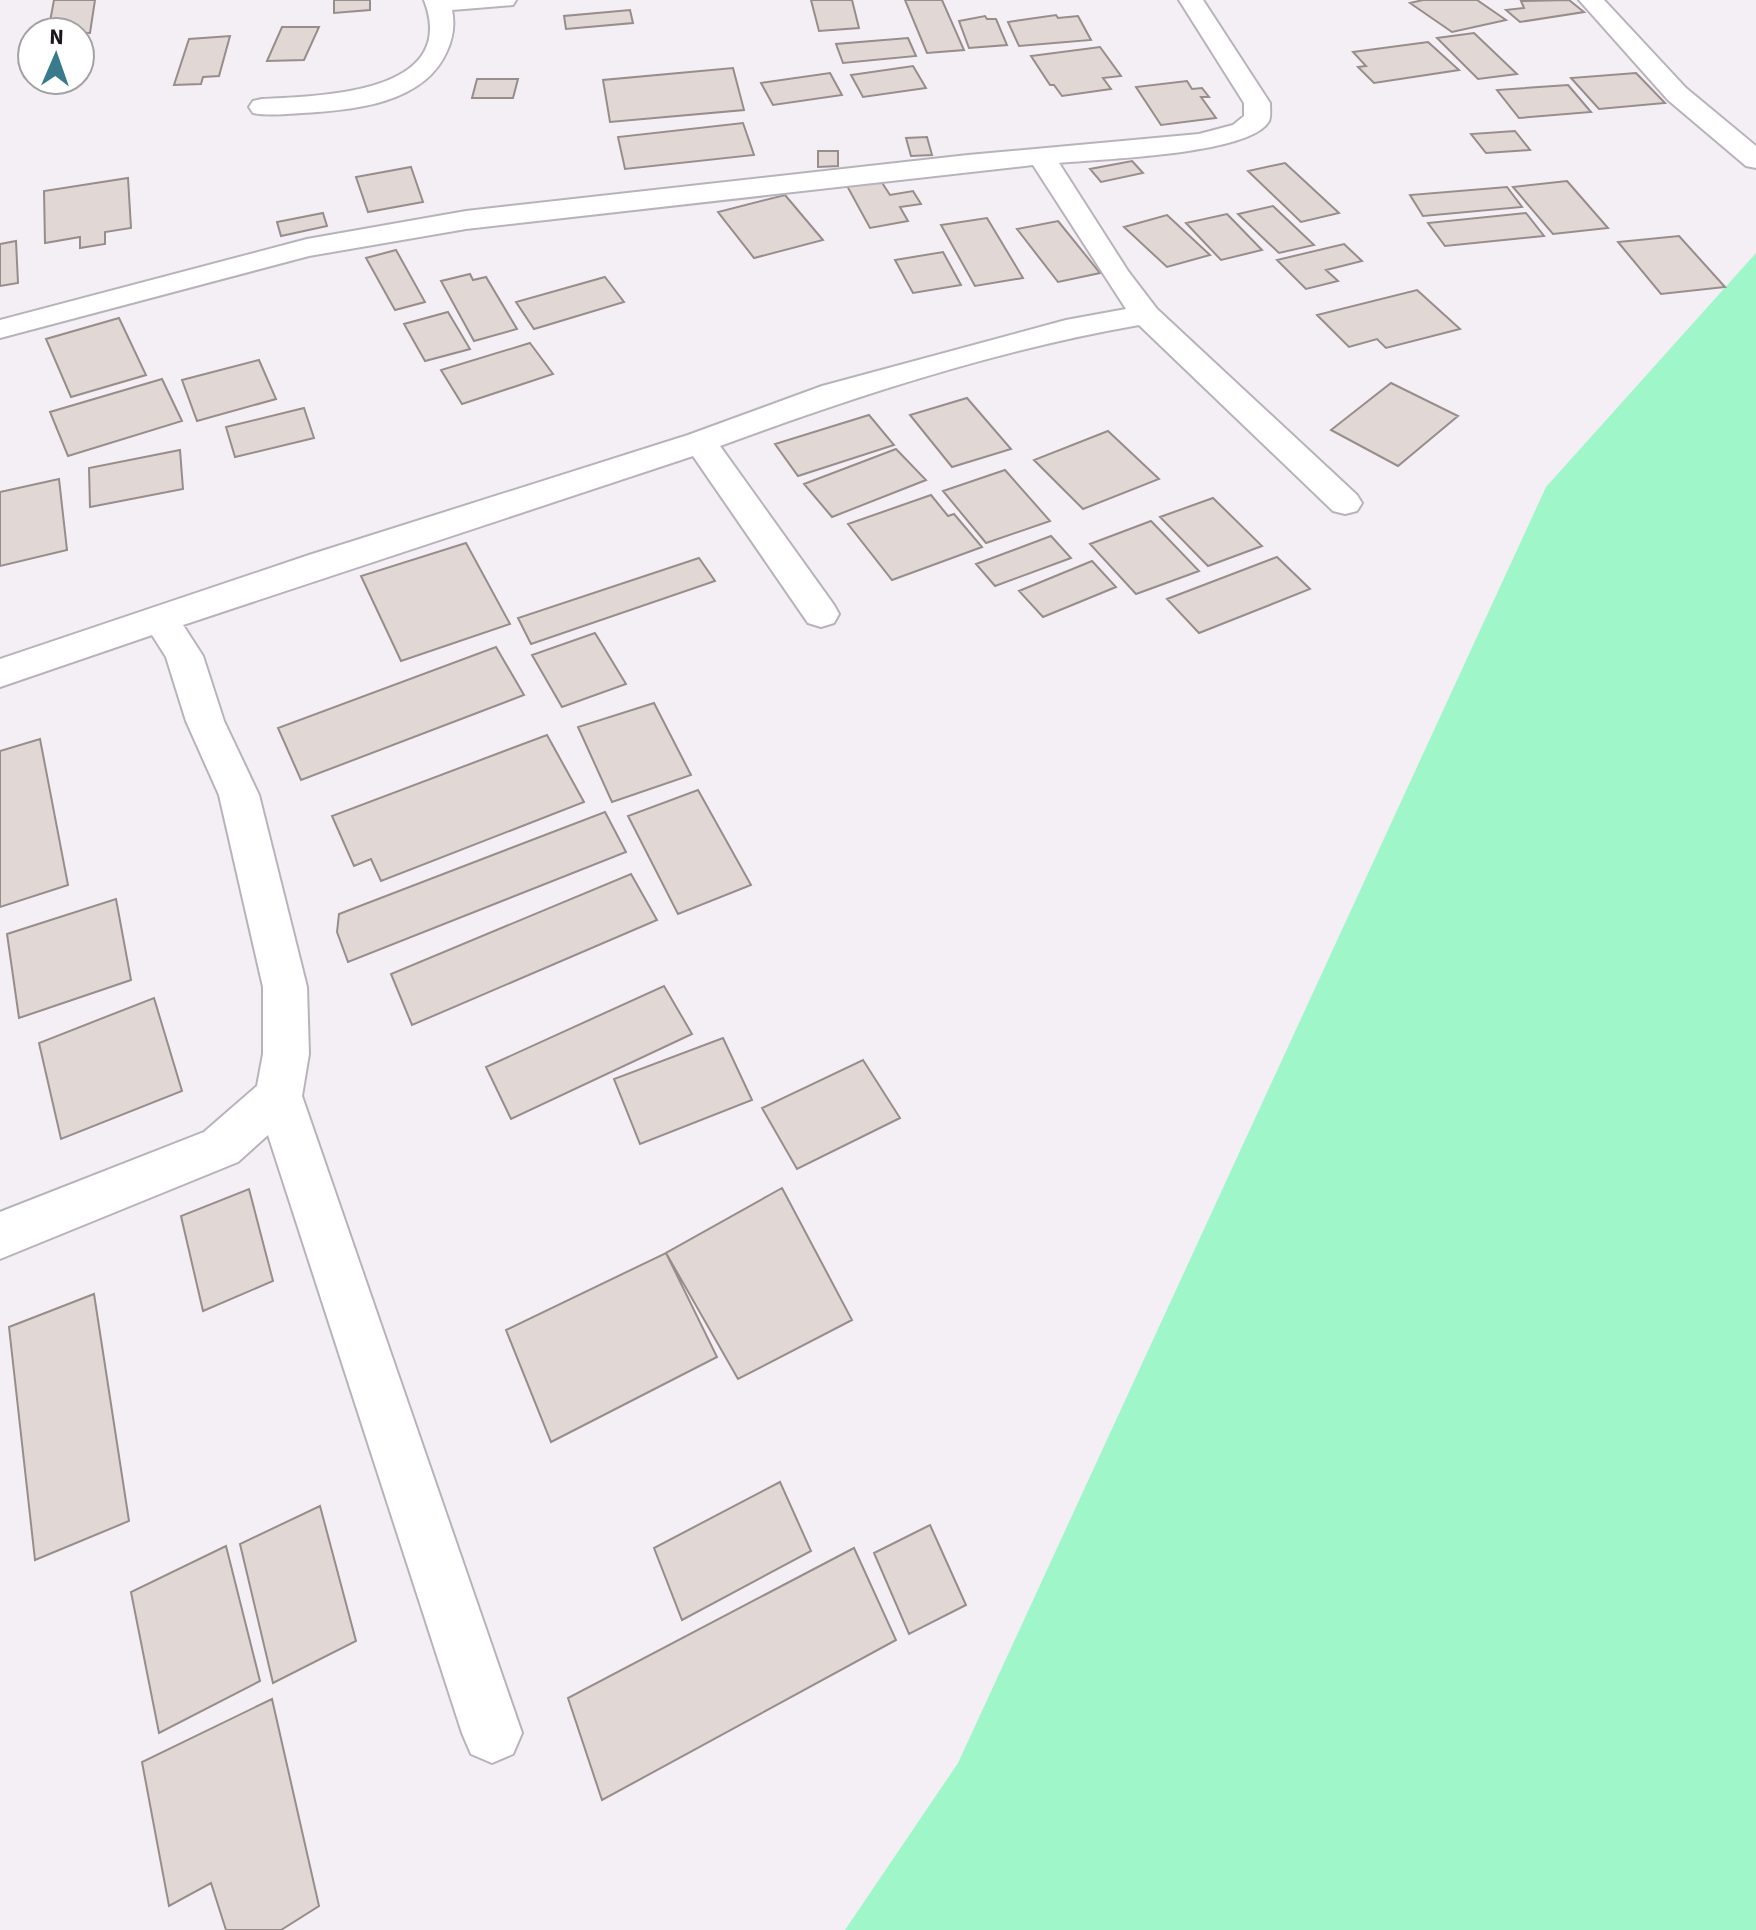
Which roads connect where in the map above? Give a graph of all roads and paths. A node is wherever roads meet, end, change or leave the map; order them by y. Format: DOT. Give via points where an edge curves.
graph roads {
  1 [pos="504,0"];
  2 [pos="1191,0"];
  3 [pos="1591,0"];
  4 [pos="437,2"];
  5 [pos="262,107"];
  6 [pos="1041,157"];
  7 [pos="1756,160"];
  8 [pos="1146,315"];
  9 [pos="0,329"];
  10 [pos="700,442"];
  11 [pos="1345,503"];
  12 [pos="821,614"];
  13 [pos="161,620"];
  14 [pos="0,673"];
  15 [pos="279,1096"];
  16 [pos="0,1236"];
  17 [pos="492,1733"];
  1 -- 4 [label="street"];
  2 -- 6 [label="street" via="1257,103 1257,119 1242,131 1199,142"];
  3 -- 7 [label="street" via="1677,94"];
  4 -- 5 [label="street" via="443,24 436,53 418,76 391,91 345,101"];
  6 -- 8 [label="street"];
  6 -- 9 [label="street" via="466,220 307,248"];
  8 -- 10 [label="street" via="1063,331 833,393"];
  8 -- 11 [label="street"];
  10 -- 12 [label="street"];
  10 -- 13 [label="street"];
  13 -- 14 [label="street"];
  13 -- 15 [label="street" via="184,656 205,721 239,795 285,987 286,1054"];
  15 -- 16 [label="street" via="221,1147"];
  15 -- 17 [label="street"];
}
